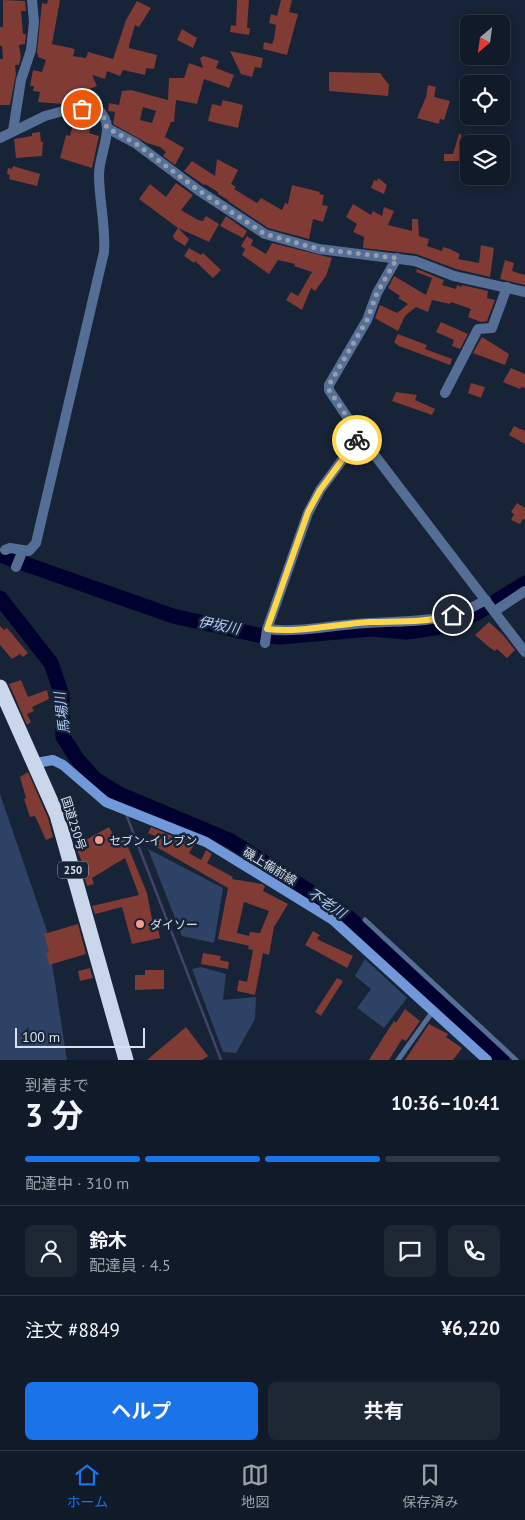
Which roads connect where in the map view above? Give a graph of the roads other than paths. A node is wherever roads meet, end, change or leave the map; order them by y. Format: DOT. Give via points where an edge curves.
graph roads {
  1 [pos="32,0"];
  2 [pos="107,128"];
  3 [pos="13,131"];
  4 [pos="0,138"];
  5 [pos="397,258"];
  6 [pos="507,287"];
  7 [pos="525,292"];
  8 [pos="445,393"];
  9 [pos="360,436"];
  10 [pos="5,550"];
  11 [pos="525,591"];
  12 [pos="490,605"];
  13 [pos="525,652"];
  14 [pos="0,687"];
  15 [pos="36,763"];
  16 [pos="365,920"];
  17 [pos="433,1011"];
  18 [pos="126,1060"];
  19 [pos="398,1060"];
  20 [pos="487,1060"];
  21 [pos="516,1060"];
  1 -- 3 [label="street" via="31,50 21,80"];
  2 -- 3 [label="street" via="97,108 67,110 45,116"];
  2 -- 5 [label="street" via="135,143 265,234 319,249"];
  2 -- 10 [label="street" via="99,175 100,209 106,235 104,252 60,448 36,543 30,551"];
  3 -- 4 [label="street"];
  5 -- 6 [label="street" via="415,261 454,276"];
  5 -- 9 [label="street" via="377,293 367,320 329,385 329,390"];
  6 -- 7 [label="street"];
  6 -- 8 [label="street" via="492,328 478,329"];
  9 -- 12 [label="street"];
  9 -- 12 [label="street" via="320,490 308,512 266,636 433,620"];
  11 -- 12 [label="street"];
  12 -- 13 [label="street"];
  14 -- 15 [label="highway, 国道250号 / 250"];
  15 -- 17 [label="main road, 磯上備前線" via="53,760 63,765 96,794 122,809 206,842 302,900 333,920"];
  15 -- 18 [label="highway, 国道250号 / 250" via="57,816"];
  16 -- 21 [label="lane"];
  17 -- 19 [label="lane"];
  17 -- 20 [label="main road, 磯上備前線"];
}
